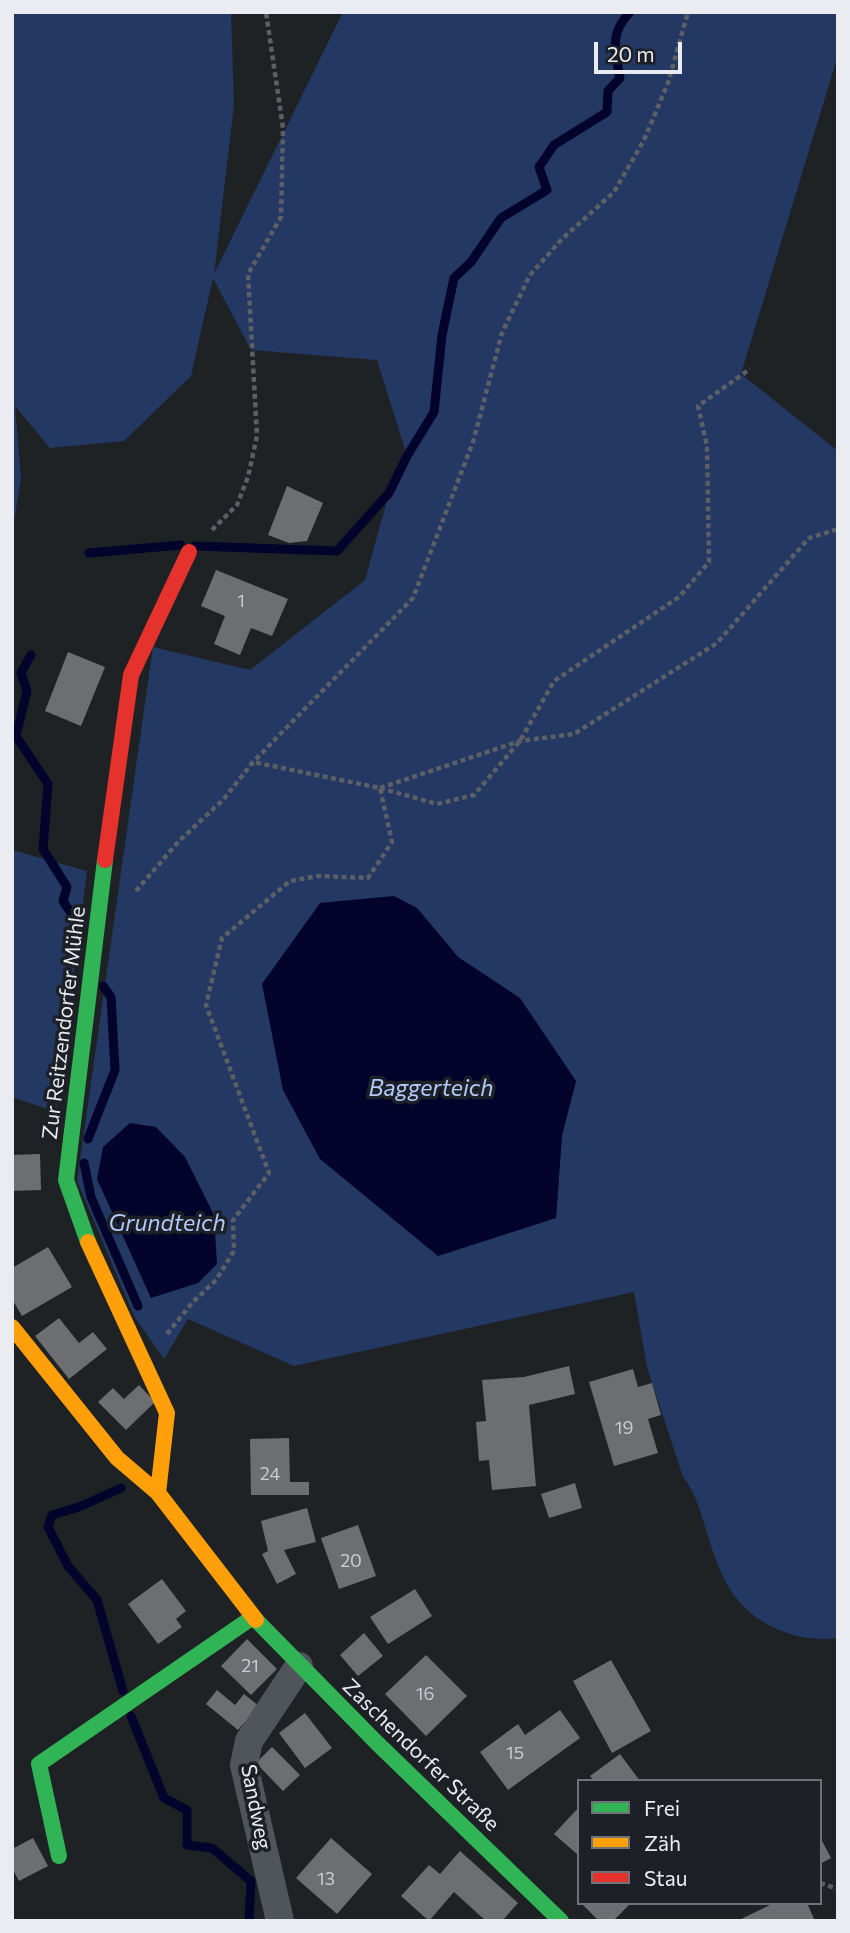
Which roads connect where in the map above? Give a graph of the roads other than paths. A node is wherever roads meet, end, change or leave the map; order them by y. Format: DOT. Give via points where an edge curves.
graph roads {
  1 [pos="188,552"];
  2 [pos="12,1327"];
  3 [pos="158,1493"];
  4 [pos="253,1618"];
  5 [pos="299,1666"];
  6 [pos="59,1856"];
  7 [pos="280,1921"];
  8 [pos="561,1921"];
  1 -- 3 [label="street, Zur Reitzendorfer Mühle" via="131,675 66,1180 80,1224 167,1413"];
  2 -- 3 [label="street, Zaschendorfer Straße" via="117,1458"];
  3 -- 4 [label="street, Zaschendorfer Straße"];
  4 -- 5 [label="street, Zaschendorfer Straße"];
  4 -- 6 [label="street" via="39,1764"];
  5 -- 7 [label="street, Sandweg" via="249,1741 244,1765"];
  5 -- 8 [label="street, Zaschendorfer Straße"];
}
